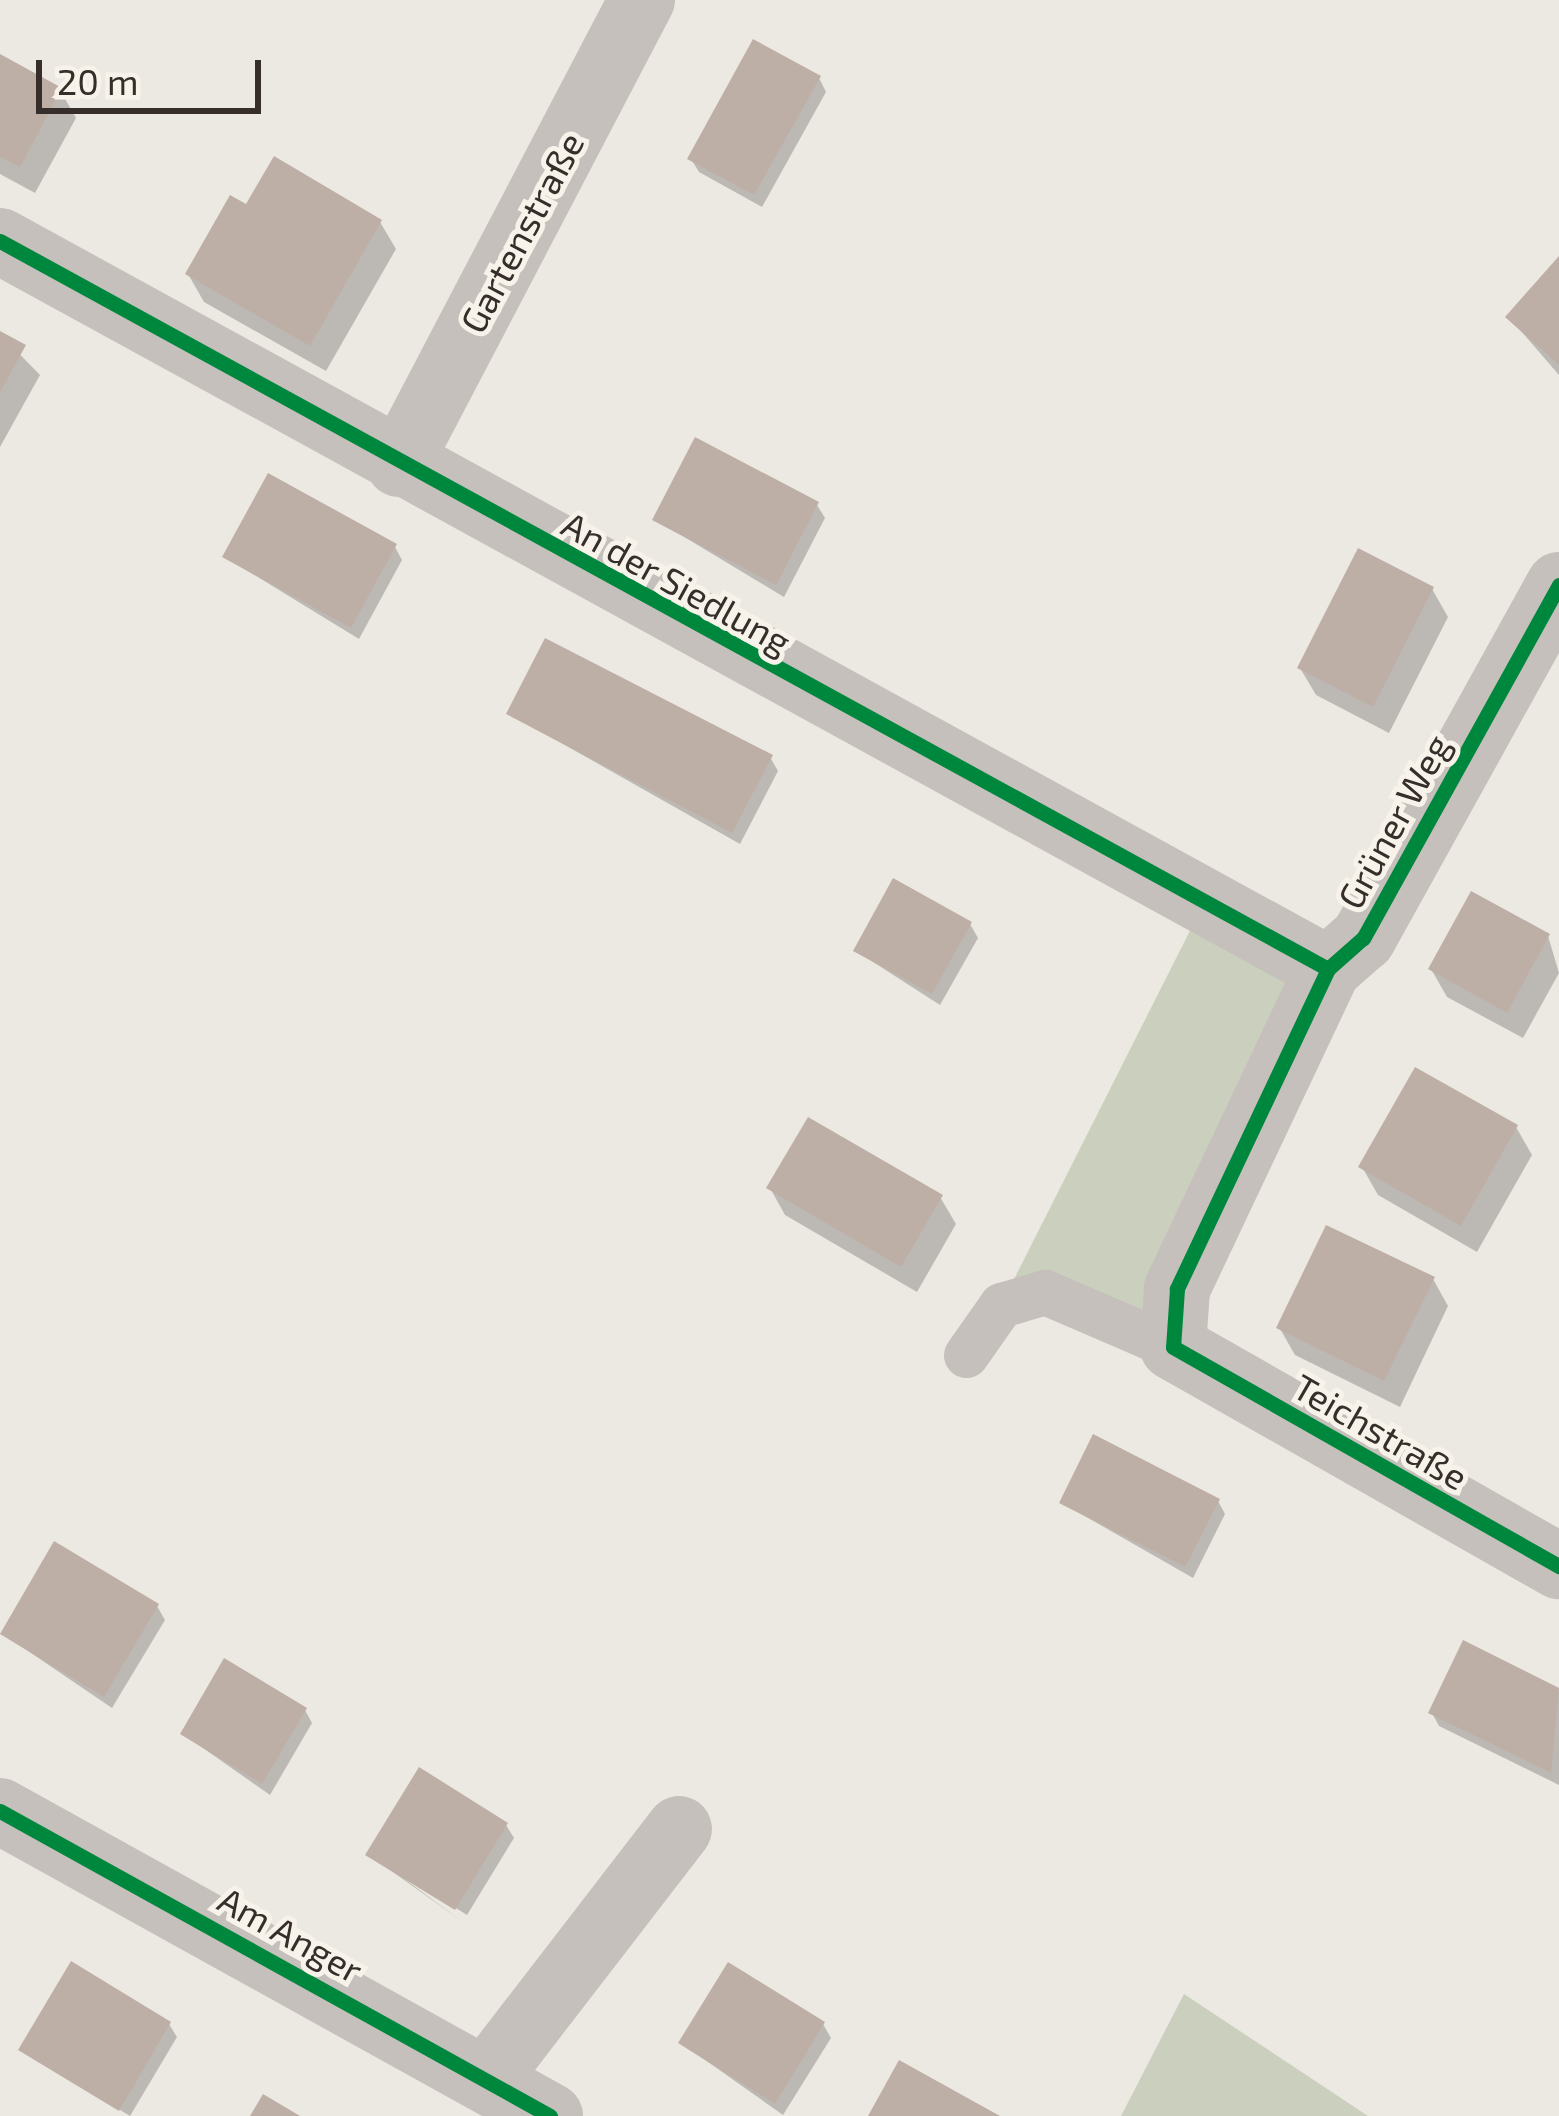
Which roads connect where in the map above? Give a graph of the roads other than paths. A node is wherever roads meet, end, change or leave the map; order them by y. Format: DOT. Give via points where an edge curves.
graph roads {
  1 [pos="642,0"];
  2 [pos="0,241"];
  3 [pos="399,464"];
  4 [pos="1559,585"];
  5 [pos="1328,969"];
  6 [pos="1173,1347"];
  7 [pos="966,1355"];
  8 [pos="1559,1566"];
  9 [pos="0,1811"];
  10 [pos="679,1829"];
  11 [pos="488,2077"];
  12 [pos="550,2116"];
  1 -- 3 [label="street, Gartenstraße"];
  2 -- 3 [label="street, An der Siedlung"];
  3 -- 5 [label="street, An der Siedlung"];
  4 -- 5 [label="street, Grüner Weg" via="1363,938"];
  5 -- 6 [label="street, Grüner Weg" via="1177,1288"];
  6 -- 7 [label="lane" via="1045,1292 1001,1305"];
  6 -- 8 [label="street, Teichstraße"];
  9 -- 11 [label="street, Am Anger"];
  10 -- 11 [label="street"];
  11 -- 12 [label="street, Am Anger"];
}
